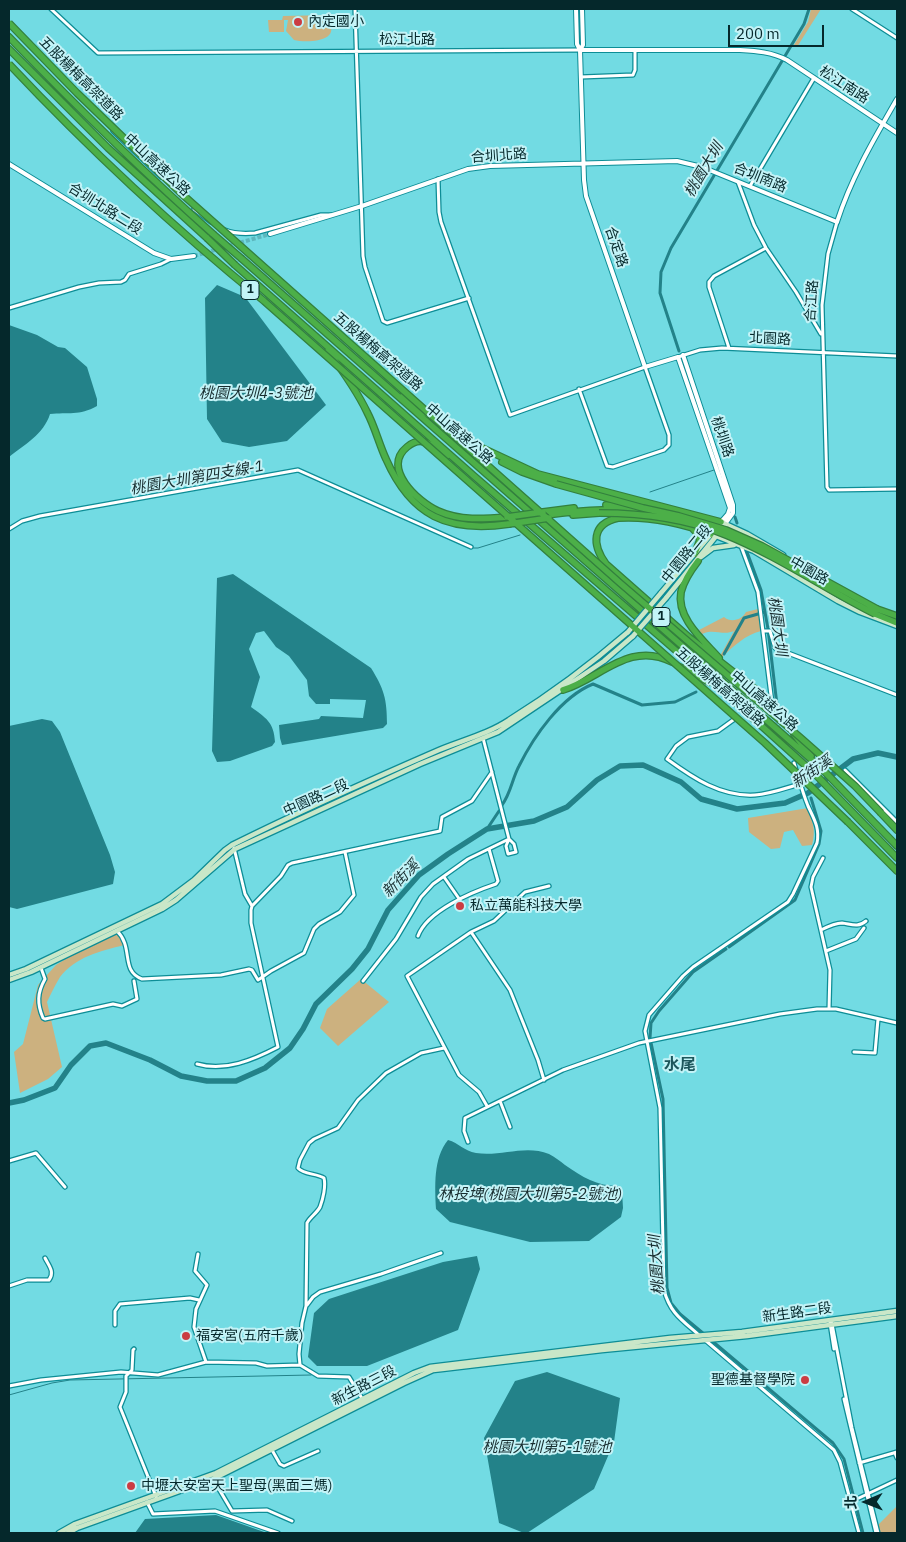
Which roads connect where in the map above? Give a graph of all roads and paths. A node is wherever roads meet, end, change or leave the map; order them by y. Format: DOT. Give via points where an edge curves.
graph roads {
  1 [pos="51,9"];
  2 [pos="355,9"];
  3 [pos="576,9"];
  4 [pos="582,9"];
  5 [pos="852,9"];
  6 [pos="9,24"];
  7 [pos="9,36"];
  8 [pos="897,38"];
  9 [pos="9,49"];
  10 [pos="580,50"];
  11 [pos="635,50"];
  12 [pos="356,52"];
  13 [pos="779,56"];
  14 [pos="9,64"];
  15 [pos="581,78"];
  16 [pos="814,78"];
  17 [pos="897,99"];
  18 [pos="883,124"];
  19 [pos="897,133"];
  20 [pos="9,164"];
  21 [pos="584,164"];
  22 [pos="438,179"];
  23 [pos="738,181"];
  24 [pos="750,186"];
  25 [pos="362,206"];
  26 [pos="336,214"];
  27 [pos="297,222"];
  28 [pos="837,222"];
  29 [pos="307,223"];
  30 [pos="270,234"];
  31 [pos="766,248"];
  32 [pos="194,256"];
  33 [pos="171,259"];
  34 [pos="470,298"];
  35 [pos="9,308"];
  36 [pos="822,334"];
  37 [pos="321,341"];
  38 [pos="729,348"];
  39 [pos="822,352"];
  40 [pos="683,354"];
  41 [pos="897,356"];
  42 [pos="678,357"];
  43 [pos="645,367"];
  44 [pos="378,380"];
  45 [pos="579,389"];
  46 [pos="461,438"];
  47 [pos="474,476"];
  48 [pos="897,489"];
  49 [pos="664,508"];
  50 [pos="628,509"];
  51 [pos="547,515"];
  52 [pos="660,520"];
  53 [pos="508,521"];
  54 [pos="723,523"];
  55 [pos="684,525"];
  56 [pos="9,529"];
  57 [pos="718,529"];
  58 [pos="713,535"];
  59 [pos="738,546"];
  60 [pos="762,546"];
  61 [pos="471,547"];
  62 [pos="779,552"];
  63 [pos="695,553"];
  64 [pos="698,560"];
  65 [pos="690,566"];
  66 [pos="876,612"];
  67 [pos="897,616"];
  68 [pos="897,625"];
  69 [pos="764,631"];
  70 [pos="729,669"];
  71 [pos="717,686"];
  72 [pos="563,690"];
  73 [pos="897,695"];
  74 [pos="772,703"];
  75 [pos="737,718"];
  76 [pos="482,736"];
  77 [pos="794,763"];
  78 [pos="821,768"];
  79 [pos="845,770"];
  80 [pos="492,772"];
  81 [pos="801,785"];
  82 [pos="897,822"];
  83 [pos="897,830"];
  84 [pos="897,846"];
  85 [pos="234,847"];
  86 [pos="490,849"];
  87 [pos="345,852"];
  88 [pos="823,858"];
  89 [pos="897,858"];
  90 [pos="897,872"];
  91 [pos="444,876"];
  92 [pos="549,886"];
  93 [pos="460,900"];
  94 [pos="252,906"];
  95 [pos="866,920"];
  96 [pos="864,928"];
  97 [pos="116,929"];
  98 [pos="821,930"];
  99 [pos="471,932"];
  100 [pos="418,936"];
  101 [pos="826,951"];
  102 [pos="41,968"];
  103 [pos="9,975"];
  104 [pos="262,976"];
  105 [pos="9,980"];
  106 [pos="134,981"];
  107 [pos="364,981"];
  108 [pos="829,1009"];
  109 [pos="878,1019"];
  110 [pos="897,1023"];
  111 [pos="647,1042"];
  112 [pos="444,1048"];
  113 [pos="854,1052"];
  114 [pos="197,1064"];
  115 [pos="544,1080"];
  116 [pos="500,1100"];
  117 [pos="487,1106"];
  118 [pos="510,1127"];
  119 [pos="468,1142"];
  120 [pos="9,1161"];
  121 [pos="66,1187"];
  122 [pos="441,1253"];
  123 [pos="198,1254"];
  124 [pos="45,1258"];
  125 [pos="9,1286"];
  126 [pos="199,1300"];
  127 [pos="306,1306"];
  128 [pos="897,1311"];
  129 [pos="897,1316"];
  130 [pos="830,1323"];
  131 [pos="115,1325"];
  132 [pos="700,1335"];
  133 [pos="705,1340"];
  134 [pos="134,1349"];
  135 [pos="206,1362"];
  136 [pos="300,1365"];
  137 [pos="129,1372"];
  138 [pos="9,1386"];
  139 [pos="364,1401"];
  140 [pos="272,1450"];
  141 [pos="318,1451"];
  142 [pos="896,1452"];
  143 [pos="897,1458"];
  144 [pos="860,1462"];
  145 [pos="212,1479"];
  146 [pos="897,1480"];
  147 [pos="867,1494"];
  148 [pos="156,1497"];
  149 [pos="859,1498"];
  150 [pos="148,1502"];
  151 [pos="292,1521"];
  152 [pos="59,1533"];
  153 [pos="68,1533"];
  154 [pos="278,1533"];
  155 [pos="859,1533"];
  156 [pos="877,1533"];
  1 -- 12 [label="street, 松江北路" via="98,53"];
  2 -- 12 [label="street"];
  3 -- 10 [label="street, 合定路"];
  4 -- 10 [label="street, 合定路" via="583,45"];
  5 -- 8 [label="street"];
  6 -- 27 [label="street" via="135,154 207,221 231,233 244,234"];
  6 -- 83 [label="highway, 五股楊梅高架道路 / 1, bridge" via="183,195 620,583 809,745"];
  7 -- 44 [label="highway, 中山高速公路 / 1, bridge" via="162,189"];
  9 -- 37 [label="highway, 中山高速公路 / 1, bridge" via="108,148"];
  10 -- 11 [label="street, 松江北路"];
  10 -- 12 [label="street, 松江北路"];
  10 -- 15 [label="street, 合定路"];
  11 -- 13 [label="street, 松江北路" via="740,50"];
  11 -- 15 [label="street" via="633,75"];
  12 -- 25 [label="street"];
  13 -- 16 [label="street, 松江南路"];
  14 -- 90 [label="highway, 五股楊梅高架道路 / 1, bridge" via="94,151 765,743"];
  15 -- 21 [label="street, 合定路"];
  16 -- 18 [label="street, 松江南路"];
  16 -- 24 [label="street"];
  17 -- 18 [label="street, 合江路"];
  18 -- 19 [label="street, 松江南路"];
  18 -- 28 [label="street, 合江路" via="845,196"];
  20 -- 33 [label="street, 合圳北路二段" via="154,253"];
  21 -- 22 [label="street, 合圳北路" via="490,166"];
  21 -- 23 [label="street, 合圳南路" via="676,161 702,166"];
  21 -- 43 [label="street, 合定路" via="586,196"];
  22 -- 25 [label="street, 合圳北路"];
  22 -- 34 [label="street" via="441,222"];
  23 -- 24 [label="street, 合圳南路"];
  23 -- 31 [label="street"];
  24 -- 28 [label="street, 合圳南路"];
  25 -- 26 [label="street"];
  25 -- 34 [label="street" via="363,256 383,322"];
  26 -- 27 [label="street"];
  26 -- 29 [label="street"];
  27 -- 29 [label="street"];
  28 -- 36 [label="street, 合江路" via="828,254 822,298"];
  29 -- 30 [label="street"];
  31 -- 36 [label="street"];
  31 -- 38 [label="street" via="714,276 709,282"];
  32 -- 33 [label="street"];
  33 -- 35 [label="street" via="129,274 121,282 99,283"];
  34 -- 45 [label="street" via="510,415"];
  36 -- 39 [label="street, 合江路"];
  37 -- 47 [label="highway, 中山高速公路 / 1"];
  37 -- 53 [label="highway" via="367,412 400,487 442,516 466,522"];
  38 -- 39 [label="street, 北園路"];
  38 -- 40 [label="street, 北園路"];
  39 -- 41 [label="street, 北園路"];
  39 -- 48 [label="street, 合江路" via="827,488"];
  40 -- 42 [label="street, 北園路"];
  40 -- 54 [label="street, 桃圳路" via="733,505 733,513"];
  42 -- 43 [label="street, 北園路"];
  42 -- 54 [label="street, 桃圳路" via="730,508"];
  43 -- 45 [label="street"];
  43 -- 45 [label="street, 合定路" via="670,444 664,450 613,467 605,465"];
  44 -- 46 [label="highway"];
  44 -- 78 [label="highway, 中山高速公路 / 1"];
  46 -- 49 [label="highway" via="538,474"];
  46 -- 60 [label="highway, bridge" via="522,472 702,522"];
  47 -- 53 [label="highway" via="424,441 416,442 401,452 398,464 408,488 438,511 462,518"];
  47 -- 71 [label="highway, 中山高速公路 / 1"];
  49 -- 51 [label="highway" via="604,505"];
  49 -- 54 [label="highway"];
  50 -- 51 [label="highway"];
  50 -- 52 [label="highway"];
  50 -- 57 [label="highway"];
  51 -- 53 [label="highway, bridge"];
  51 -- 53 [label="highway, bridge"];
  51 -- 66 [label="highway, bridge" via="623,513 685,522 725,534 762,551"];
  52 -- 55 [label="highway"];
  52 -- 70 [label="highway" via="625,518 606,522 596,536 600,556"];
  54 -- 57 [label="main road, 中園路二段"];
  54 -- 62 [label="main road, 中園路"];
  55 -- 58 [label="highway"];
  55 -- 63 [label="highway" via="699,537"];
  56 -- 61 [label="street" via="24,520 87,507 298,470"];
  57 -- 58 [label="main road, 中園路二段"];
  57 -- 60 [label="main road"];
  58 -- 59 [label="main road, 中園路"];
  58 -- 63 [label="main road, 中園路二段"];
  58 -- 65 [label="main road, 中園路二段"];
  59 -- 64 [label="main road" via="713,548"];
  59 -- 68 [label="main road, 中園路" via="754,551 846,604"];
  59 -- 69 [label="street" via="758,592"];
  60 -- 62 [label="main road"];
  60 -- 66 [label="highway, bridge"];
  62 -- 67 [label="main road, 中園路" via="840,588"];
  63 -- 76 [label="main road, 中園路二段, bridge" via="628,632 582,670"];
  64 -- 65 [label="main road"];
  64 -- 70 [label="highway" via="681,594 683,610 688,623"];
  65 -- 72 [label="main road, 中園路二段, bridge" via="633,636"];
  66 -- 67 [label="highway"];
  66 -- 68 [label="highway"];
  69 -- 73 [label="street" via="770,631 774,648"];
  69 -- 74 [label="street"];
  70 -- 78 [label="highway" via="764,696"];
  71 -- 72 [label="highway" via="661,657 637,656 615,662"];
  71 -- 89 [label="highway, 中山高速公路 / 1" via="815,774"];
  72 -- 76 [label="main road, 中園路二段" via="519,719"];
  75 -- 81 [label="street" via="718,731 688,737 667,759 700,783 731,793 757,795"];
  76 -- 80 [label="street"];
  76 -- 85 [label="main road, 中園路二段" via="439,750 294,814"];
  77 -- 81 [label="street"];
  78 -- 84 [label="highway, 中山高速公路 / 1"];
  79 -- 82 [label="street"];
  80 -- 86 [label="street" via="508,840"];
  80 -- 87 [label="street" via="472,801 442,817 440,831"];
  81 -- 111 [label="street" via="819,836 793,894 783,906 683,976 649,1015 645,1031"];
  85 -- 94 [label="street" via="245,894"];
  85 -- 97 [label="main road, 中園路二段" via="178,894"];
  86 -- 91 [label="street" via="468,859"];
  86 -- 93 [label="street" via="498,881"];
  87 -- 94 [label="street" via="288,866"];
  87 -- 104 [label="street" via="354,895 340,912 314,929 304,952"];
  88 -- 98 [label="street" via="811,887"];
  91 -- 93 [label="street"];
  91 -- 107 [label="street" via="421,897 396,939"];
  92 -- 99 [label="street" via="525,892 494,921"];
  93 -- 100 [label="street" via="421,926"];
  94 -- 104 [label="street" via="252,924"];
  95 -- 98 [label="street" via="852,926 839,924"];
  96 -- 101 [label="street" via="856,939"];
  97 -- 102 [label="main road, 中園路二段"];
  97 -- 103 [label="main road, 中園路二段"];
  97 -- 104 [label="street" via="124,940 130,971 142,978 221,975 249,969 258,980"];
  98 -- 101 [label="street"];
  99 -- 112 [label="street" via="407,976"];
  99 -- 115 [label="street" via="510,990"];
  101 -- 108 [label="street" via="831,976"];
  102 -- 105 [label="main road, 中園路二段"];
  102 -- 106 [label="street" via="44,979 38,997 45,1019 113,1004 122,1006 137,999"];
  104 -- 114 [label="street" via="278,1047 236,1064"];
  108 -- 109 [label="street"];
  108 -- 111 [label="street" via="780,1014"];
  109 -- 110 [label="street"];
  109 -- 113 [label="street" via="875,1053"];
  111 -- 115 [label="street" via="593,1059"];
  111 -- 132 [label="street" via="660,1108 664,1290 674,1313"];
  112 -- 117 [label="street" via="459,1076 479,1092"];
  112 -- 127 [label="street" via="421,1053 386,1073 358,1100 338,1128 309,1143 298,1168 321,1176 325,1182 319,1208 307,1223"];
  115 -- 116 [label="street"];
  116 -- 117 [label="street"];
  116 -- 118 [label="street"];
  117 -- 119 [label="street" via="465,1118 464,1131"];
  120 -- 121 [label="street" via="36,1153"];
  122 -- 127 [label="street" via="320,1292"];
  123 -- 126 [label="street" via="195,1271 207,1285"];
  124 -- 125 [label="street" via="51,1269 49,1280 27,1280"];
  126 -- 131 [label="street" via="120,1304 115,1310"];
  126 -- 135 [label="street" via="194,1328"];
  127 -- 136 [label="street"];
  128 -- 130 [label="main road, 新生路二段"];
  129 -- 130 [label="main road, 新生路二段"];
  130 -- 132 [label="main road, 新生路二段"];
  130 -- 133 [label="main road, 新生路二段"];
  130 -- 144 [label="street" via="849,1427"];
  132 -- 139 [label="main road, 新生路三段" via="430,1367"];
  133 -- 139 [label="main road, 新生路三段" via="433,1370"];
  133 -- 155 [label="street" via="834,1450"];
  134 -- 137 [label="street" via="132,1370"];
  135 -- 136 [label="street"];
  135 -- 137 [label="street" via="158,1375"];
  136 -- 139 [label="street" via="318,1376 349,1377"];
  137 -- 138 [label="street"];
  137 -- 148 [label="street" via="120,1407"];
  139 -- 140 [label="main road, 新生路三段"];
  139 -- 148 [label="main road, 新生路三段" via="216,1473"];
  140 -- 141 [label="street" via="284,1466"];
  140 -- 145 [label="main road, 新生路三段"];
  142 -- 143 [label="street"];
  142 -- 144 [label="street"];
  144 -- 147 [label="street"];
  145 -- 148 [label="main road, 新生路三段"];
  145 -- 151 [label="street" via="232,1512 267,1510"];
  146 -- 147 [label="street"];
  147 -- 149 [label="street"];
  147 -- 156 [label="street"];
  148 -- 150 [label="main road, 新生路三段"];
  148 -- 152 [label="main road, 新生路三段" via="75,1524"];
  150 -- 153 [label="main road, 新生路三段"];
  150 -- 154 [label="street" via="153,1514 215,1511"];
}
